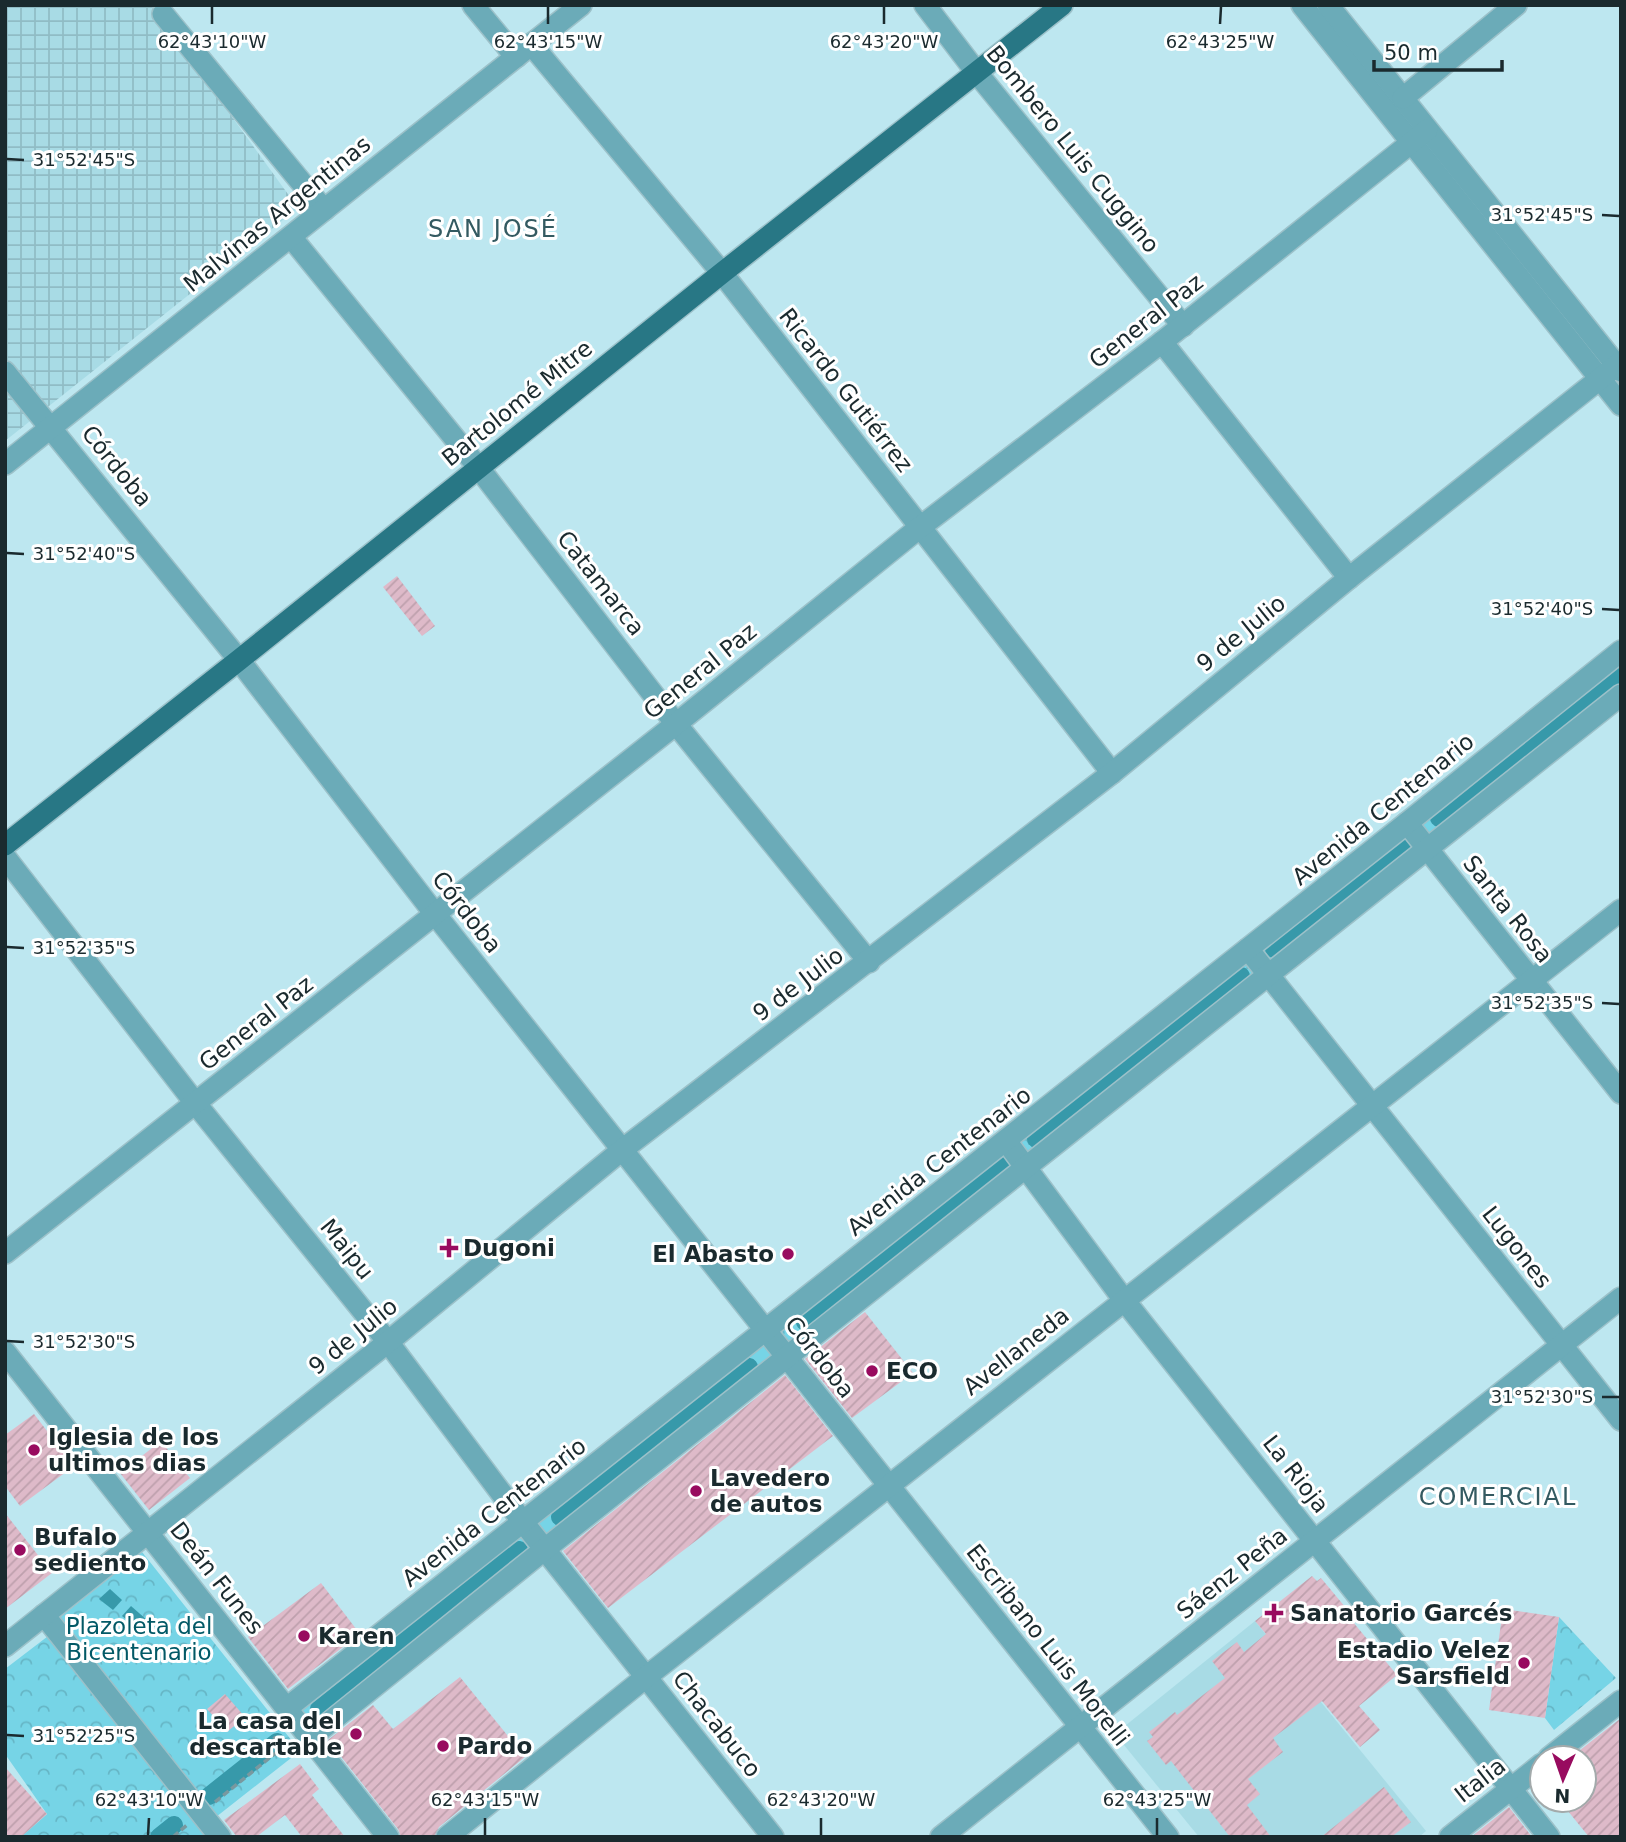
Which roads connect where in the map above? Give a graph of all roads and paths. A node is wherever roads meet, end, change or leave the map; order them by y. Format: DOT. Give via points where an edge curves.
graph roads {
  1 [pos="473,5"];
  2 [pos="581,5"];
  3 [pos="925,5"];
  4 [pos="1062,5"];
  5 [pos="1302,5"];
  6 [pos="1328,5"];
  7 [pos="1516,5"];
  8 [pos="163,14"];
  9 [pos="524,51"];
  10 [pos="977,73"];
  11 [pos="1403,98"];
  12 [pos="1419,136"];
  13 [pos="324,210"];
  14 [pos="291,236"];
  15 [pos="722,273"];
  16 [pos="1183,326"];
  17 [pos="1162,342"];
  18 [pos="1619,366"];
  19 [pos="5,372"];
  20 [pos="1599,379"];
  21 [pos="1621,405"];
  22 [pos="52,427"];
  23 [pos="5,464"];
  24 [pos="478,467"];
  25 [pos="919,528"];
  26 [pos="1349,578"];
  27 [pos="1621,651"];
  28 [pos="239,660"];
  29 [pos="1621,695"];
  30 [pos="676,724"];
  31 [pos="1112,773"];
  32 [pos="1407,823"];
  33 [pos="5,845"];
  34 [pos="1427,849"];
  35 [pos="5,857"];
  36 [pos="1621,910"];
  37 [pos="435,914"];
  38 [pos="1248,949"];
  39 [pos="869,962"];
  40 [pos="1268,975"];
  41 [pos="1531,980"];
  42 [pos="1621,1093"];
  43 [pos="196,1104"];
  44 [pos="1371,1106"];
  45 [pos="1006,1141"];
  46 [pos="622,1150"];
  47 [pos="1025,1167"];
  48 [pos="5,1253"];
  49 [pos="1621,1297"];
  50 [pos="1124,1300"];
  51 [pos="766,1331"];
  52 [pos="388,1342"];
  53 [pos="1561,1345"];
  54 [pos="5,1352"];
  55 [pos="786,1357"];
  56 [pos="1621,1420"];
  57 [pos="888,1486"];
  58 [pos="523,1522"];
  59 [pos="148,1533"];
  60 [pos="1314,1541"];
  61 [pos="545,1549"];
  62 [pos="44,1615"];
  63 [pos="5,1646"];
  64 [pos="646,1677"];
  65 [pos="1621,1701"];
  66 [pos="287,1708"];
  67 [pos="1080,1727"];
  68 [pos="274,1736"];
  69 [pos="310,1738"];
  70 [pos="1567,1744"];
  71 [pos="1528,1775"];
  72 [pos="1511,1788"];
  73 [pos="202,1813"];
  74 [pos="173,1837"];
  75 [pos="220,1837"];
  76 [pos="388,1837"];
  77 [pos="447,1837"];
  78 [pos="773,1837"];
  79 [pos="941,1837"];
  80 [pos="1168,1837"];
  81 [pos="1450,1837"];
  82 [pos="1549,1837"];
  1 -- 9 [label="street, Ricardo Gutiérrez"];
  2 -- 9 [label="street, Malvinas Argentinas"];
  3 -- 10 [label="street, Bombero Luis Cuggino"];
  4 -- 10 [label="main road, Bartolomé Mitre"];
  5 -- 12 [label="street"];
  6 -- 11 [label="street"];
  7 -- 11 [label="street"];
  8 -- 13 [label="street"];
  9 -- 13 [label="street, Malvinas Argentinas"];
  9 -- 15 [label="street, Ricardo Gutiérrez"];
  10 -- 15 [label="main road, Bartolomé Mitre"];
  10 -- 16 [label="street, Bombero Luis Cuggino"];
  11 -- 12 [label="street"];
  12 -- 16 [label="street, General Paz"];
  12 -- 18 [label="street"];
  12 -- 20 [label="street"];
  13 -- 14 [label="street, Malvinas Argentinas"];
  14 -- 22 [label="street, Malvinas Argentinas"];
  14 -- 24 [label="street, Catamarca"];
  15 -- 24 [label="main road, Bartolomé Mitre"];
  15 -- 25 [label="street, Ricardo Gutiérrez"];
  16 -- 17 [label="street, General Paz"];
  17 -- 25 [label="street, General Paz"];
  17 -- 26 [label="street"];
  18 -- 20 [label="street, 9 de Julio"];
  19 -- 22 [label="street, Córdoba"];
  20 -- 21 [label="street"];
  20 -- 26 [label="street, 9 de Julio"];
  22 -- 23 [label="street, Malvinas Argentinas"];
  22 -- 28 [label="street, Córdoba"];
  24 -- 28 [label="main road, Bartolomé Mitre"];
  24 -- 30 [label="street, Catamarca"];
  25 -- 30 [label="street, General Paz"];
  25 -- 31 [label="street, Ricardo Gutiérrez"];
  26 -- 31 [label="street, 9 de Julio"];
  27 -- 32 [label="street, Avenida Centenario"];
  28 -- 33 [label="main road, Bartolomé Mitre"];
  28 -- 37 [label="street, Córdoba"];
  29 -- 34 [label="street"];
  30 -- 37 [label="street, General Paz"];
  30 -- 39 [label="street, Catamarca"];
  31 -- 39 [label="street, 9 de Julio"];
  32 -- 34 [label="street, Santa Rosa"];
  32 -- 38 [label="street, Avenida Centenario"];
  34 -- 40 [label="street"];
  34 -- 41 [label="street, Santa Rosa"];
  35 -- 43 [label="street, Maipu"];
  36 -- 41 [label="street, Avellaneda"];
  37 -- 43 [label="street, General Paz"];
  37 -- 46 [label="street, Córdoba"];
  38 -- 40 [label="street"];
  38 -- 45 [label="street, Avenida Centenario"];
  39 -- 46 [label="street, 9 de Julio"];
  40 -- 44 [label="street"];
  40 -- 47 [label="street"];
  41 -- 42 [label="street, Santa Rosa"];
  41 -- 44 [label="street, Avellaneda"];
  43 -- 48 [label="street, General Paz"];
  43 -- 52 [label="street, Maipu"];
  44 -- 50 [label="street, Avellaneda"];
  44 -- 53 [label="street, Lugones"];
  45 -- 47 [label="street, La Rioja"];
  45 -- 51 [label="street, Avenida Centenario"];
  46 -- 51 [label="street, Córdoba"];
  46 -- 52 [label="street, 9 de Julio"];
  47 -- 50 [label="street, La Rioja"];
  47 -- 55 [label="street"];
  49 -- 53 [label="street, Sáenz Peña"];
  50 -- 57 [label="street, Avellaneda"];
  50 -- 60 [label="street, La Rioja"];
  51 -- 55 [label="street, Córdoba"];
  51 -- 58 [label="street, Avenida Centenario"];
  52 -- 58 [label="street, Maipu"];
  52 -- 59 [label="street, 9 de Julio"];
  53 -- 56 [label="street, Lugones"];
  53 -- 60 [label="street, Sáenz Peña"];
  54 -- 59 [label="street, Deán Funes"];
  55 -- 57 [label="street, Córdoba"];
  55 -- 61 [label="street"];
  57 -- 64 [label="street, Avellaneda"];
  57 -- 67 [label="street, Escribano Luis Morelli"];
  58 -- 61 [label="street, Maipu"];
  58 -- 66 [label="street, Avenida Centenario"];
  59 -- 62 [label="street, 9 de Julio"];
  59 -- 66 [label="street, Deán Funes"];
  60 -- 67 [label="street, Sáenz Peña"];
  60 -- 72 [label="street, La Rioja"];
  61 -- 64 [label="street, Maipu"];
  61 -- 69 [label="street"];
  62 -- 63 [label="street, 9 de Julio"];
  62 -- 73 [label="street"];
  64 -- 77 [label="street, Avellaneda"];
  64 -- 78 [label="street, Chacabuco"];
  65 -- 70 [label="street"];
  66 -- 69 [label="street, Deán Funes"];
  67 -- 79 [label="street, Sáenz Peña"];
  67 -- 80 [label="street, Escribano Luis Morelli"];
  68 -- 73 [label="path" via="283,1747"];
  69 -- 76 [label="street, Deán Funes"];
  71 -- 72 [label="street, Italia"];
  72 -- 81 [label="street, Italia"];
  72 -- 82 [label="street, La Rioja"];
  73 -- 74 [label="path"];
  73 -- 75 [label="street"];
}
